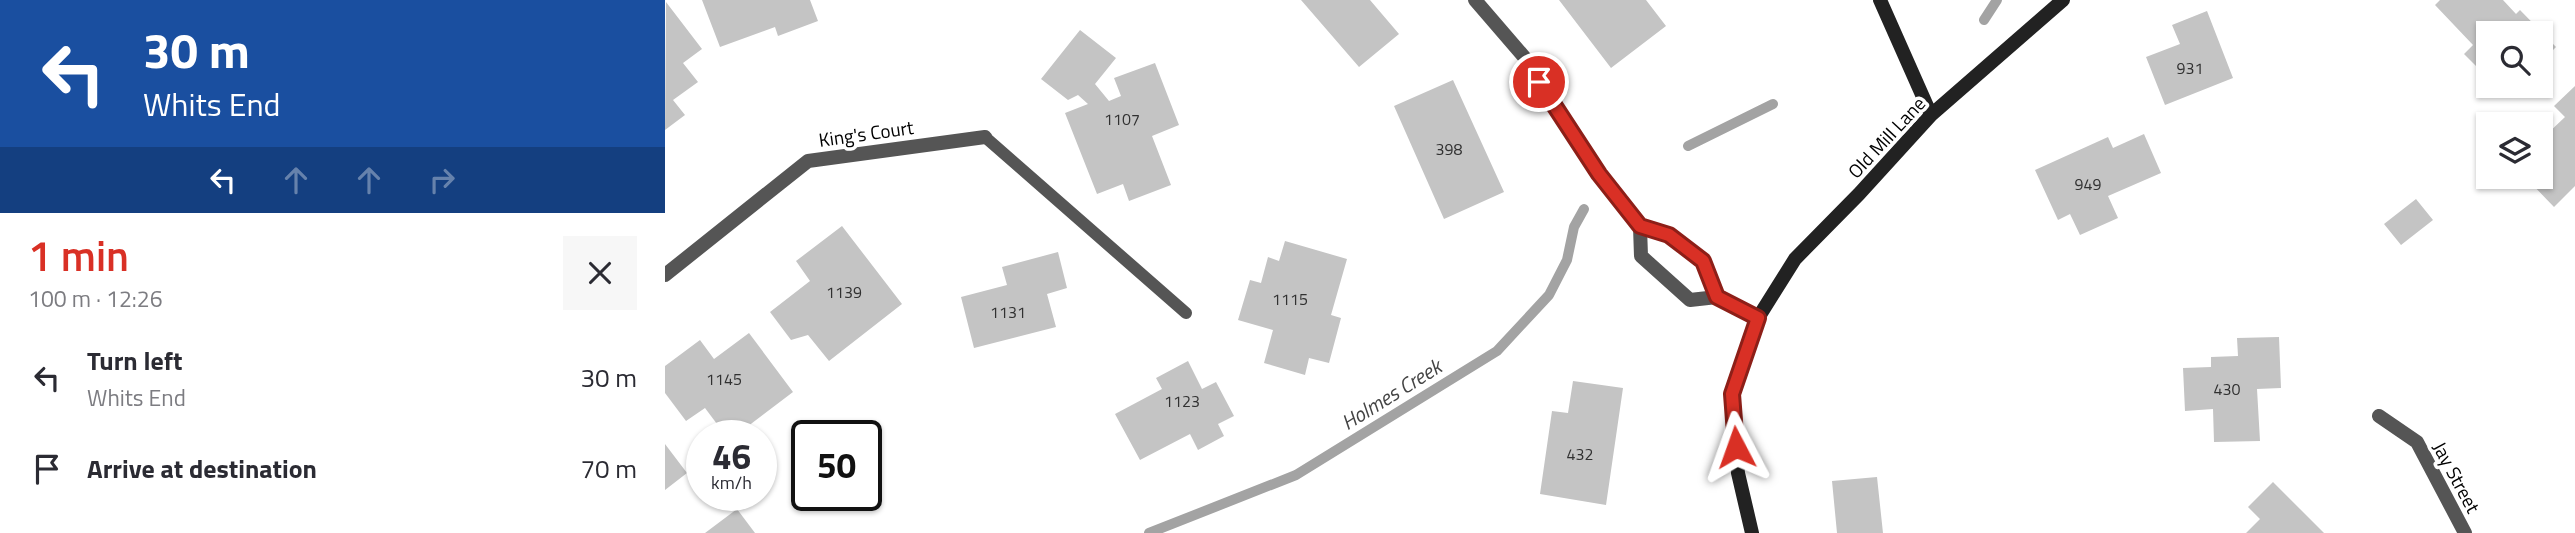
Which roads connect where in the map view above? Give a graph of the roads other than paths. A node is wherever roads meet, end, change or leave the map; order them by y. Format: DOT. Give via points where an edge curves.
graph roads {
  1 [pos="1475,0"];
  2 [pos="1880,0"];
  3 [pos="2063,0"];
  4 [pos="1931,115"];
  5 [pos="985,136"];
  6 [pos="1640,226"];
  7 [pos="665,275"];
  8 [pos="1717,297"];
  9 [pos="1186,313"];
  10 [pos="1758,318"];
  11 [pos="2379,416"];
  12 [pos="1752,533"];
  13 [pos="2465,533"];
  1 -- 6 [label="street" via="1525,58 1599,174"];
  2 -- 4 [label="main road"];
  3 -- 4 [label="main road, Old Mill Lane"];
  4 -- 10 [label="main road, Old Mill Lane" via="1795,259"];
  5 -- 7 [label="street, King's Court" via="808,161"];
  5 -- 9 [label="lane"];
  6 -- 8 [label="street" via="1669,235 1703,261"];
  6 -- 8 [label="street" via="1641,256 1690,300"];
  8 -- 10 [label="street"];
  10 -- 12 [label="main road, Old Mill Lane" via="1732,394 1738,473"];
  11 -- 13 [label="street, Jay Street" via="2417,442"];
}
